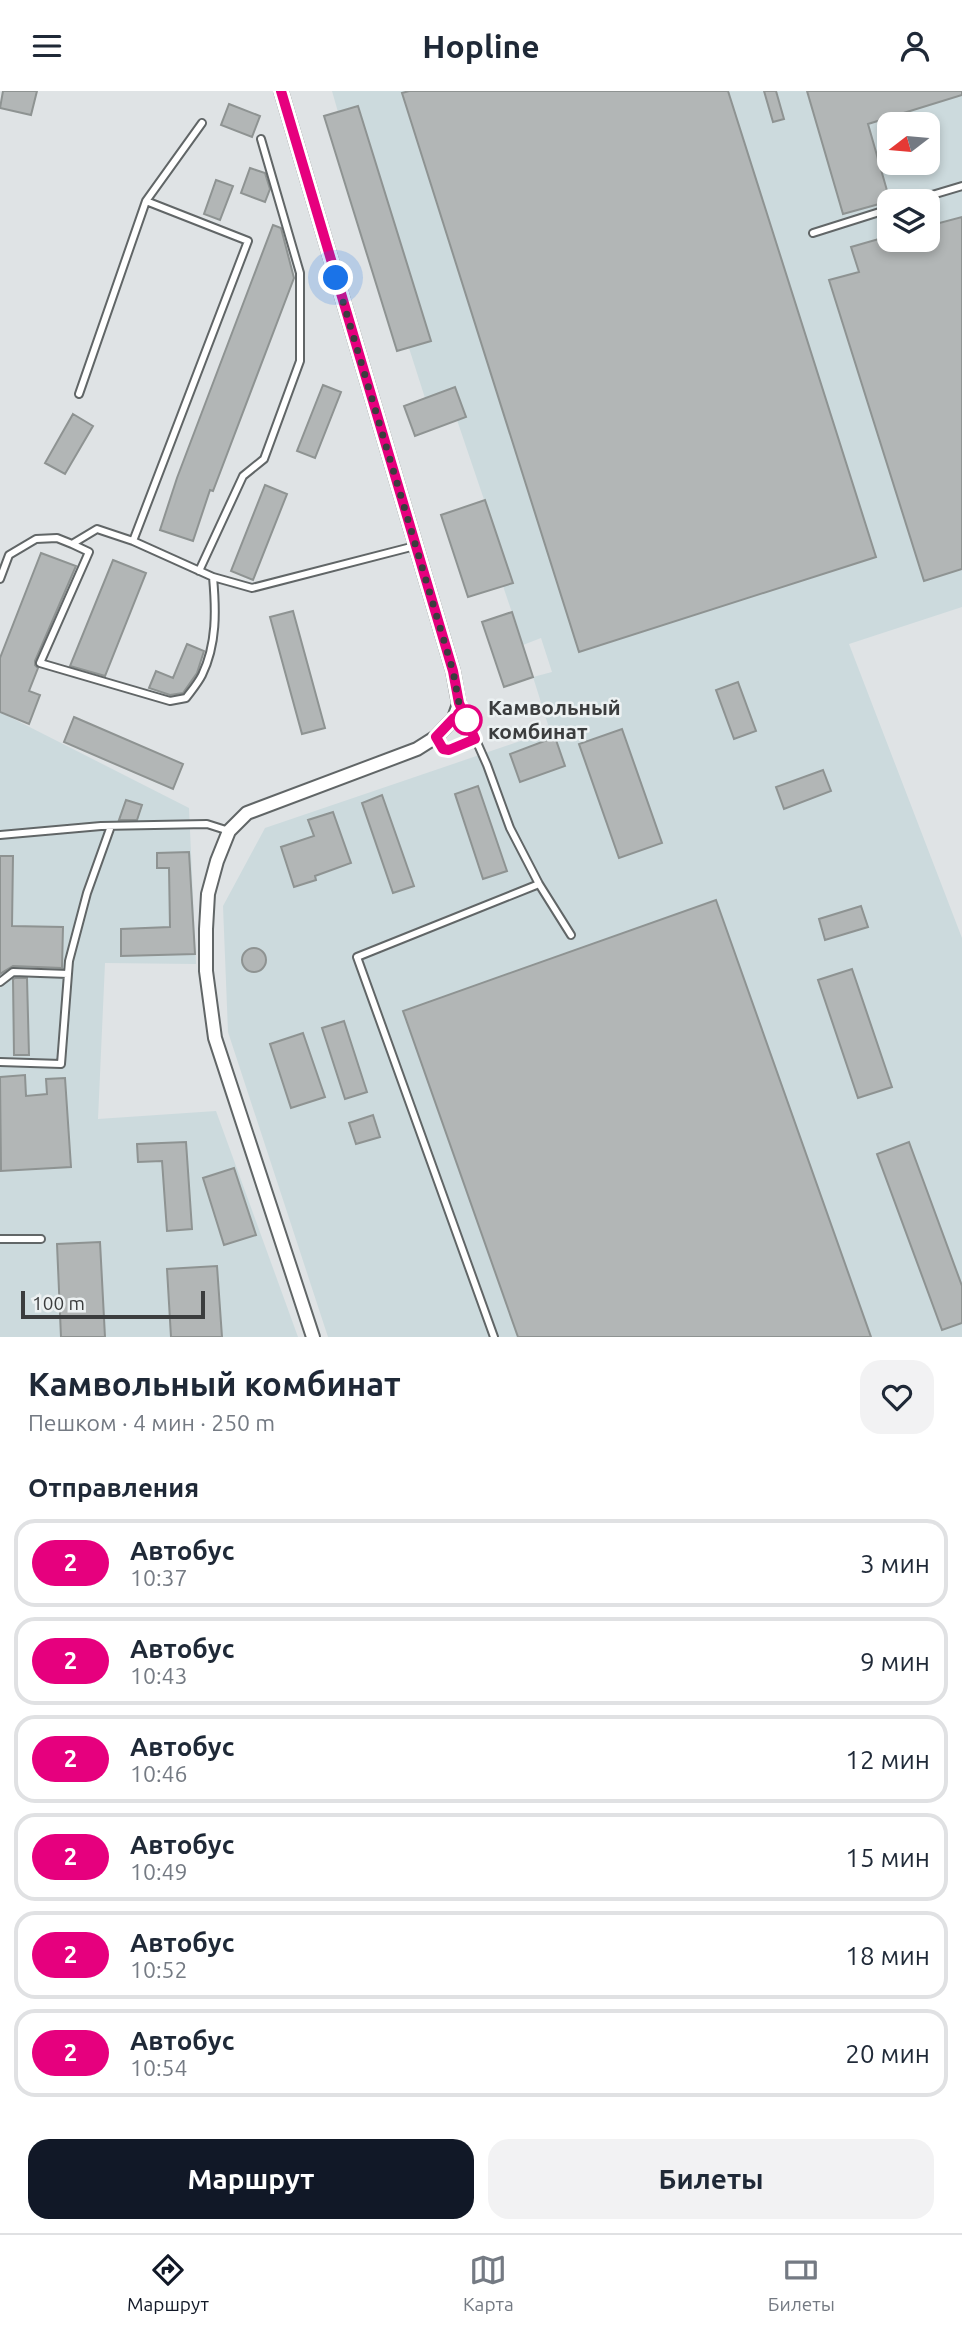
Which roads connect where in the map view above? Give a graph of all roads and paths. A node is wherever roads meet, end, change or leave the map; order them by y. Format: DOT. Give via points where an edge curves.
graph roads {
  1 [pos="281,91"];
  2 [pos="202,123"];
  3 [pos="261,139"];
  4 [pos="962,186"];
  5 [pos="940,193"];
  6 [pos="146,201"];
  7 [pos="877,213"];
  8 [pos="813,233"];
  9 [pos="79,394"];
  10 [pos="134,541"];
  11 [pos="72,544"];
  12 [pos="415,546"];
  13 [pos="199,571"];
  14 [pos="213,577"];
  15 [pos="0,579"];
  16 [pos="459,703"];
  17 [pos="436,737"];
  18 [pos="475,739"];
  19 [pos="111,826"];
  20 [pos="229,831"];
  21 [pos="0,835"];
  22 [pos="540,884"];
  23 [pos="571,935"];
  24 [pos="68,974"];
  25 [pos="0,982"];
  26 [pos="0,1062"];
  27 [pos="0,1239"];
  28 [pos="41,1239"];
  29 [pos="313,1337"];
  30 [pos="494,1337"];
  1 -- 12 [label="street"];
  2 -- 6 [label="lane"];
  3 -- 13 [label="lane" via="300,273 300,361 264,459 243,476"];
  4 -- 5 [label="lane"];
  6 -- 9 [label="lane"];
  6 -- 10 [label="lane" via="248,241"];
  7 -- 8 [label="lane"];
  10 -- 11 [label="lane" via="97,529"];
  10 -- 13 [label="lane"];
  11 -- 14 [label="lane" via="89,552 40,663 170,701 186,698 202,675 216,615"];
  11 -- 15 [label="lane" via="36,538 9,555"];
  12 -- 14 [label="lane" via="253,588"];
  12 -- 16 [label="street"];
  13 -- 14 [label="lane"];
  16 -- 17 [label="street" via="454,718"];
  16 -- 18 [label="lane"];
  17 -- 18 [label="lane" via="443,749 449,750"];
  17 -- 20 [label="street" via="416,749 247,813"];
  18 -- 22 [label="lane" via="510,828"];
  19 -- 20 [label="lane" via="207,824"];
  19 -- 21 [label="lane"];
  19 -- 24 [label="lane" via="87,893"];
  20 -- 29 [label="street" via="207,906 206,971 215,1038"];
  22 -- 23 [label="lane"];
  22 -- 30 [label="lane" via="357,957"];
  24 -- 25 [label="lane" via="13,972"];
  24 -- 26 [label="lane" via="61,1064"];
  27 -- 28 [label="lane"];
}
